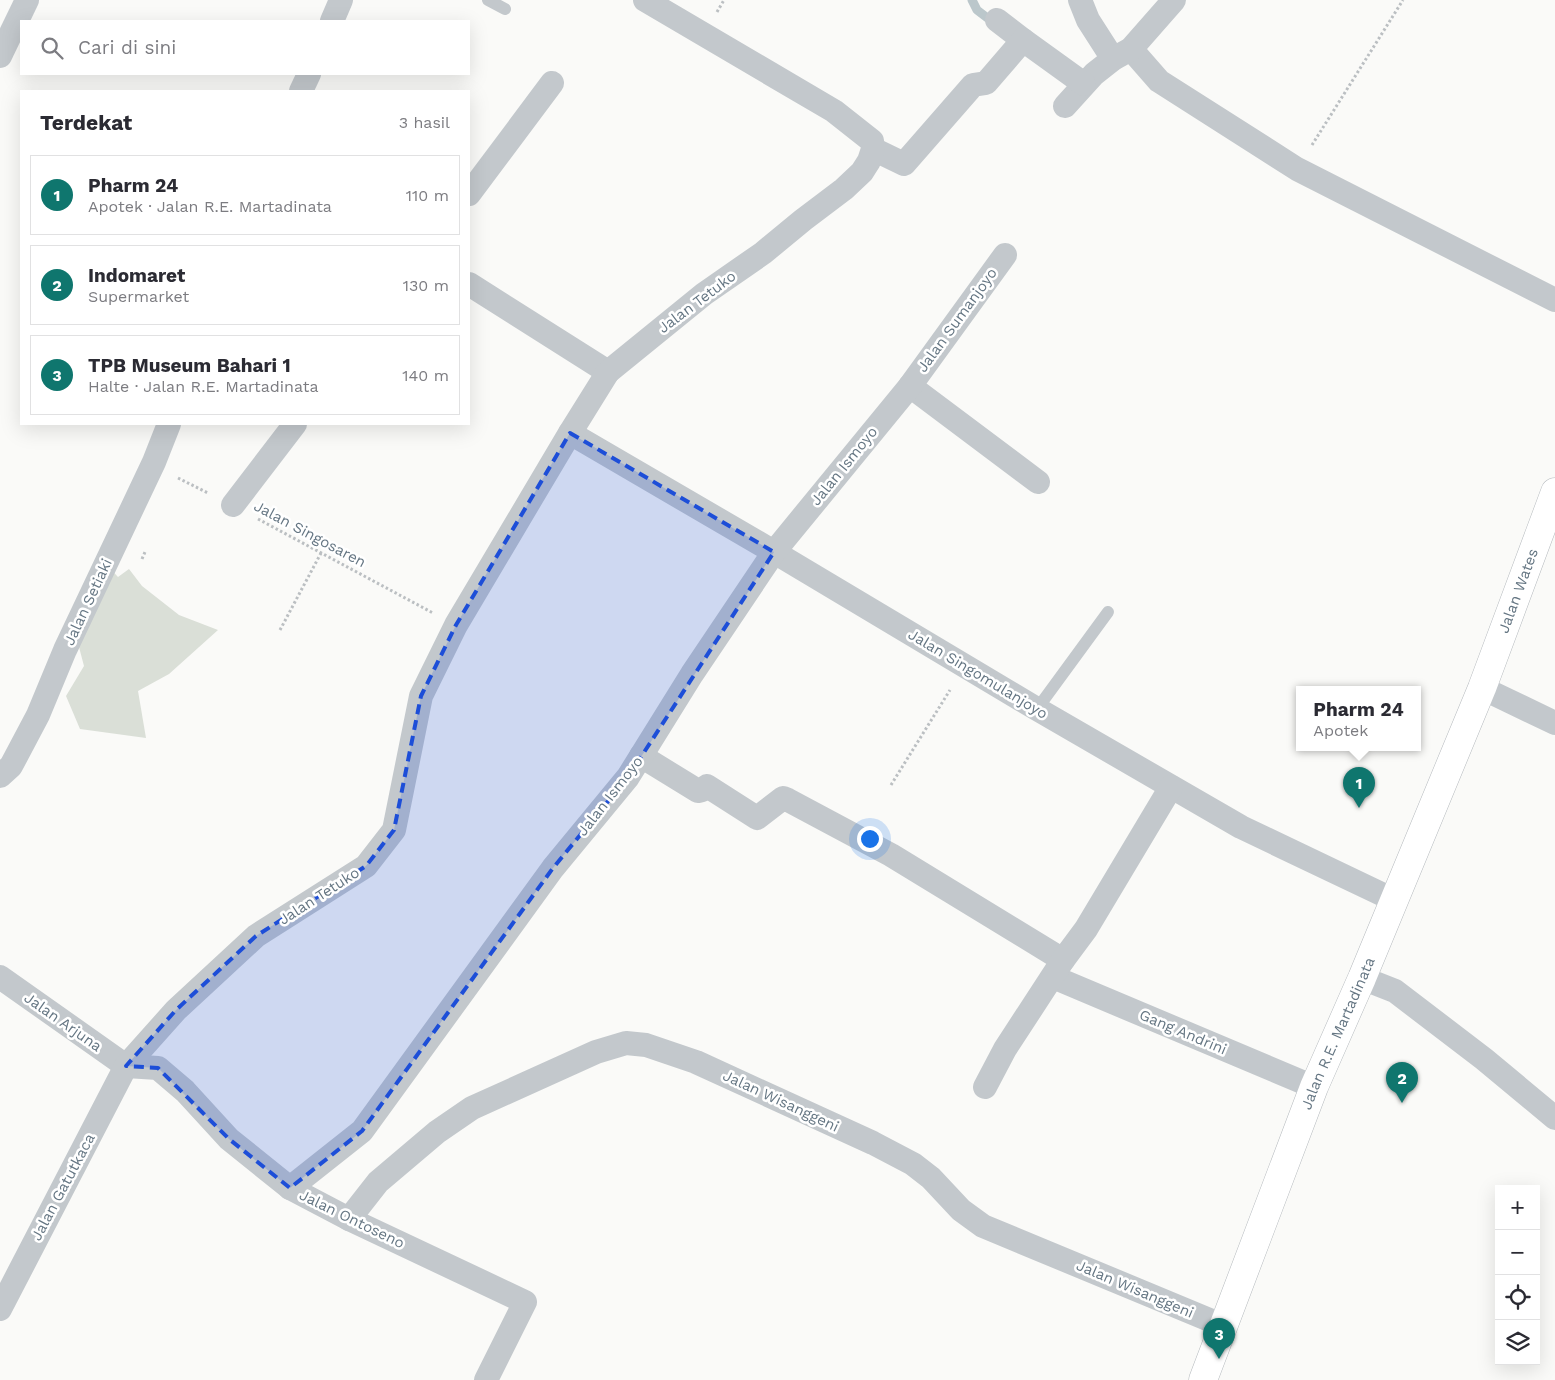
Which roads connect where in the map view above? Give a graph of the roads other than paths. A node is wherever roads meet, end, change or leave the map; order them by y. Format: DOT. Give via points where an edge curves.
graph roads {
  1 [pos="27,0"];
  2 [pos="341,0"];
  3 [pos="488,0"];
  4 [pos="646,0"];
  5 [pos="1080,0"];
  6 [pos="1174,0"];
  7 [pos="505,10"];
  8 [pos="8,19"];
  9 [pos="332,20"];
  10 [pos="998,20"];
  11 [pos="1023,40"];
  12 [pos="0,56"];
  13 [pos="1106,66"];
  14 [pos="308,75"];
  15 [pos="552,83"];
  16 [pos="301,90"];
  17 [pos="1065,106"];
  18 [pos="873,149"];
  19 [pos="470,193"];
  20 [pos="1005,255"];
  21 [pos="470,285"];
  22 [pos="1555,300"];
  23 [pos="608,372"];
  24 [pos="910,386"];
  25 [pos="169,425"];
  26 [pos="294,425"];
  27 [pos="570,433"];
  28 [pos="1038,482"];
  29 [pos="1553,503"];
  30 [pos="233,505"];
  31 [pos="774,552"];
  32 [pos="1108,612"];
  33 [pos="1482,688"];
  34 [pos="1037,709"];
  35 [pos="1555,723"];
  36 [pos="641,756"];
  37 [pos="0,776"];
  38 [pos="1171,787"];
  39 [pos="1394,900"];
  40 [pos="1058,968"];
  41 [pos="0,977"];
  42 [pos="1362,978"];
  43 [pos="126,1066"];
  44 [pos="985,1086"];
  45 [pos="1314,1088"];
  46 [pos="1555,1118"];
  47 [pos="290,1188"];
  48 [pos="349,1219"];
  49 [pos="0,1309"];
  50 [pos="1224,1326"];
  51 [pos="1208,1378"];
  52 [pos="486,1380"];
  1 -- 8 [label="street"];
  2 -- 9 [label="street"];
  3 -- 7 [label="lane"];
  4 -- 18 [label="street" via="834,111 870,139"];
  5 -- 13 [label="street"];
  6 -- 13 [label="street"];
  8 -- 12 [label="street"];
  10 -- 11 [label="street"];
  11 -- 13 [label="street"];
  11 -- 18 [label="street" via="986,83 973,85 901,168"];
  13 -- 17 [label="street"];
  13 -- 22 [label="street" via="1153,74 1297,169"];
  14 -- 16 [label="street"];
  15 -- 19 [label="street"];
  18 -- 23 [label="street, Jalan Tetuko" via="862,172 844,189 763,253 704,294"];
  20 -- 24 [label="street, Jalan Sumanjoyo"];
  21 -- 23 [label="street"];
  23 -- 27 [label="street, Jalan Tetuko"];
  24 -- 28 [label="street"];
  24 -- 31 [label="street, Jalan Ismoyo"];
  25 -- 37 [label="street, Jalan Setiaki" via="38,715 11,766"];
  26 -- 30 [label="street"];
  27 -- 31 [label="street, Jalan Singomulanjoyo"];
  27 -- 43 [label="street, Jalan Tetuko" via="456,625 421,696 394,830 366,866 256,936 176,1010"];
  29 -- 33 [label="main road, Jalan Wates"];
  31 -- 34 [label="street, Jalan Singomulanjoyo"];
  31 -- 36 [label="street, Jalan Ismoyo"];
  32 -- 34 [label="lane"];
  33 -- 35 [label="street"];
  33 -- 39 [label="main road, Jalan R.E. Martadinata"];
  34 -- 38 [label="street, Jalan Singomulanjoyo"];
  36 -- 40 [label="street, Gang Andrini" via="698,791 707,786 757,818 783,798 788,800 891,855"];
  36 -- 47 [label="street, Jalan Ismoyo" via="628,777 553,868 362,1131"];
  38 -- 39 [label="street, Jalan Singomulanjoyo" via="1241,828"];
  38 -- 40 [label="street" via="1086,929"];
  39 -- 42 [label="main road, Jalan R.E. Martadinata"];
  40 -- 44 [label="street"];
  40 -- 45 [label="street, Gang Andrini"];
  41 -- 43 [label="street, Jalan Arjuna"];
  42 -- 45 [label="main road, Jalan R.E. Martadinata"];
  42 -- 46 [label="street" via="1395,991 1484,1058"];
  43 -- 47 [label="street, Jalan Ontoseno" via="158,1068 185,1091 229,1139"];
  43 -- 49 [label="street, Jalan Gatutkaca"];
  45 -- 50 [label="main road, Jalan R.E. Martadinata"];
  47 -- 48 [label="street, Jalan Ontoseno"];
  48 -- 50 [label="street, Jalan Wisanggeni" via="378,1182 437,1132 472,1108 596,1052 626,1043 646,1045 696,1062 913,1164 961,1210 983,1226"];
  48 -- 52 [label="street, Jalan Ontoseno" via="526,1302"];
  50 -- 51 [label="main road, Jalan R.E. Martadinata"];
}
